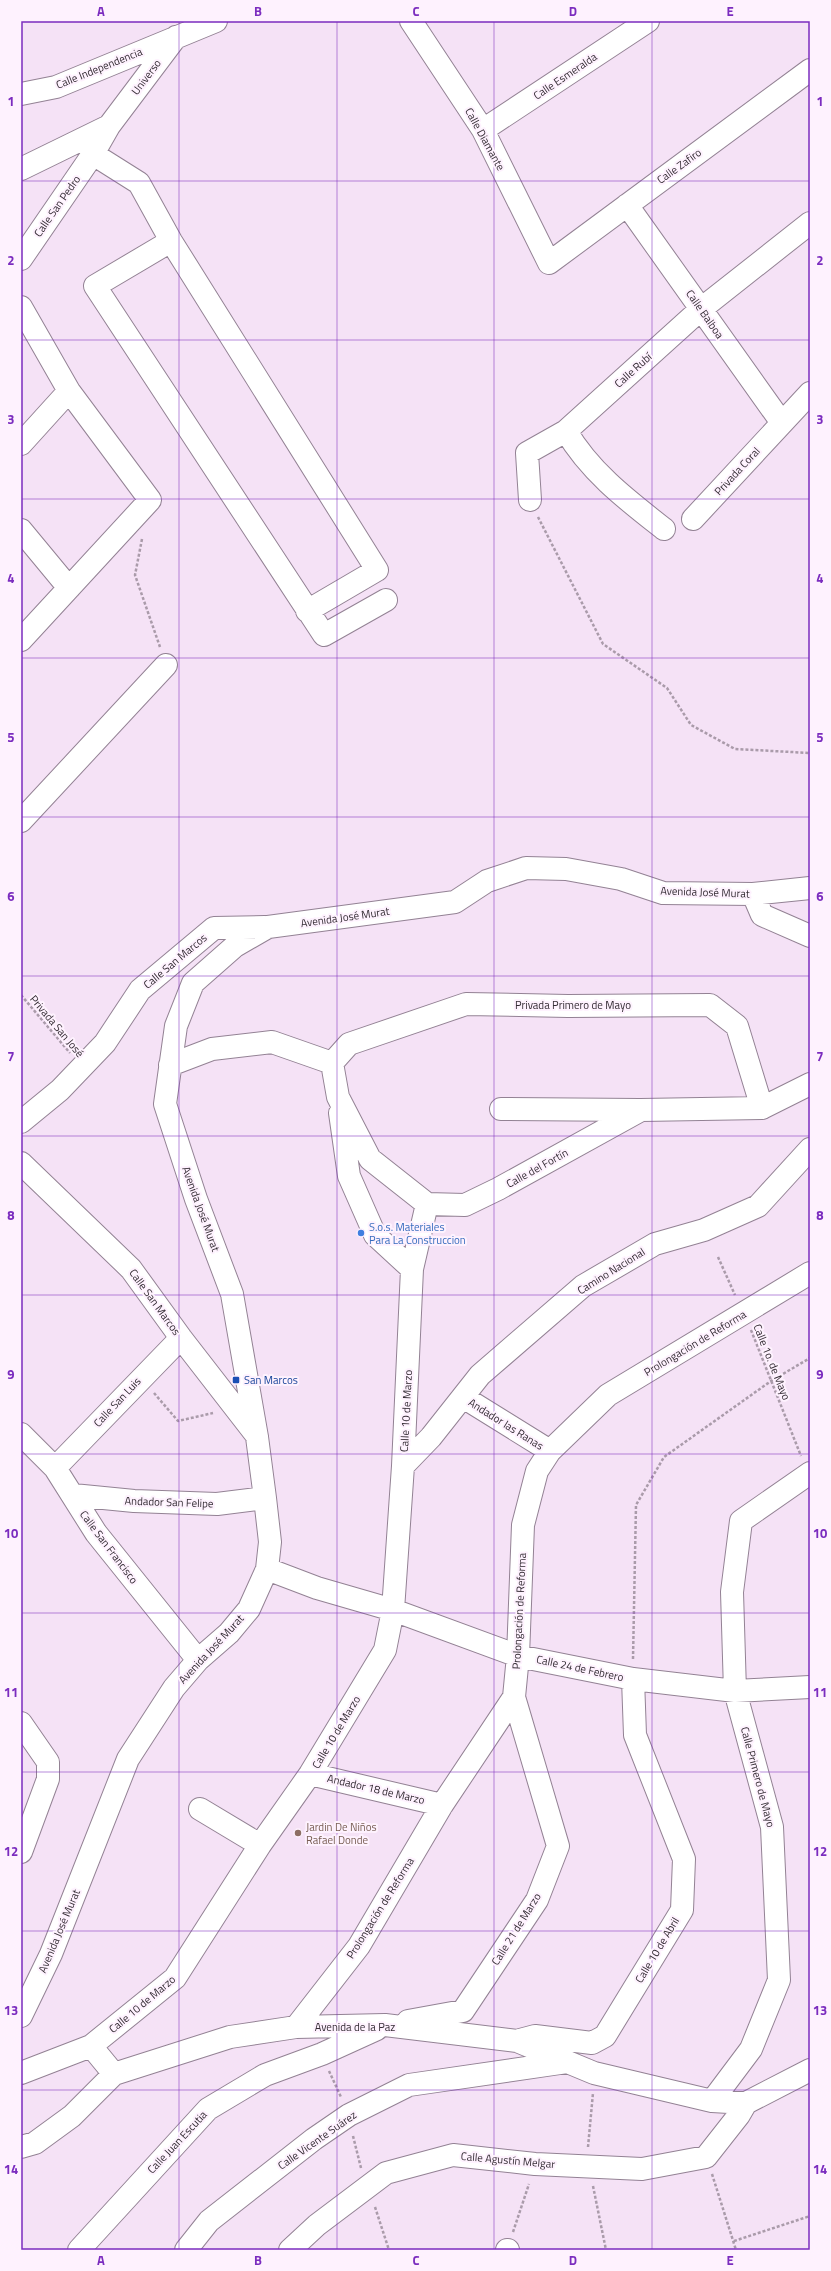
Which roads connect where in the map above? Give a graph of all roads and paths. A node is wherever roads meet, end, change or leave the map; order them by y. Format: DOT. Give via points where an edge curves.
graph roads {
  1 [pos="216,21"];
  2 [pos="411,21"];
  3 [pos="648,21"];
  4 [pos="176,37"];
  5 [pos="810,70"];
  6 [pos="21,94"];
  7 [pos="109,126"];
  8 [pos="483,130"];
  9 [pos="93,154"];
  10 [pos="21,169"];
  11 [pos="627,205"];
  12 [pos="810,223"];
  13 [pos="172,241"];
  14 [pos="21,259"];
  15 [pos="549,263"];
  16 [pos="21,307"];
  17 [pos="701,309"];
  18 [pos="69,391"];
  19 [pos="810,393"];
  20 [pos="782,423"];
  21 [pos="566,431"];
  22 [pos="21,444"];
  23 [pos="530,500"];
  24 [pos="692,519"];
  25 [pos="664,529"];
  26 [pos="21,530"];
  27 [pos="143,537"];
  28 [pos="69,588"];
  29 [pos="386,600"];
  30 [pos="307,611"];
  31 [pos="21,640"];
  32 [pos="166,665"];
  33 [pos="810,753"];
  34 [pos="21,821"];
  35 [pos="810,888"];
  36 [pos="753,894"];
  37 [pos="268,927"];
  38 [pos="810,936"];
  39 [pos="21,995"];
  40 [pos="332,1063"];
  41 [pos="170,1065"];
  42 [pos="82,1067"];
  43 [pos="810,1084"];
  44 [pos="338,1097"];
  45 [pos="501,1108"];
  46 [pos="762,1108"];
  47 [pos="641,1110"];
  48 [pos="21,1122"];
  49 [pos="810,1149"];
  50 [pos="21,1163"];
  51 [pos="427,1204"];
  52 [pos="718,1257"];
  53 [pos="412,1269"];
  54 [pos="810,1273"];
  55 [pos="745,1314"];
  56 [pos="181,1338"];
  57 [pos="810,1358"];
  58 [pos="141,1377"];
  59 [pos="771,1381"];
  60 [pos="463,1397"];
  61 [pos="233,1408"];
  62 [pos="21,1434"];
  63 [pos="257,1437"];
  64 [pos="550,1451"];
  65 [pos="403,1466"];
  66 [pos="55,1468"];
  67 [pos="809,1473"];
  68 [pos="73,1495"];
  69 [pos="265,1498"];
  70 [pos="267,1569"];
  71 [pos="393,1610"];
  72 [pos="518,1656"];
  73 [pos="198,1660"];
  74 [pos="633,1679"];
  75 [pos="810,1687"];
  76 [pos="735,1691"];
  77 [pos="514,1697"];
  78 [pos="21,1723"];
  79 [pos="310,1774"];
  80 [pos="442,1805"];
  81 [pos="200,1810"];
  82 [pos="260,1845"];
  83 [pos="21,1852"];
  84 [pos="21,2016"];
  85 [pos="385,2025"];
  86 [pos="296,2028"];
  87 [pos="517,2041"];
  88 [pos="91,2046"];
  89 [pos="322,2054"];
  90 [pos="568,2062"];
  91 [pos="810,2070"];
  92 [pos="21,2073"];
  93 [pos="594,2073"];
  94 [pos="114,2074"];
  95 [pos="712,2101"];
  96 [pos="746,2104"];
  97 [pos="349,2115"];
  98 [pos="21,2147"];
  99 [pos="706,2157"];
  100 [pos="535,2164"];
  101 [pos="589,2166"];
  102 [pos="810,2216"];
  103 [pos="734,2241"];
  104 [pos="79,2250"];
  105 [pos="186,2250"];
  106 [pos="290,2250"];
  107 [pos="507,2250"];
  108 [pos="606,2250"];
  109 [pos="736,2250"];
  1 -- 4 [label="street"];
  2 -- 8 [label="street, Calle Diamante"];
  3 -- 8 [label="street, Calle Esmeralda"];
  4 -- 6 [label="street, Calle Independencia" via="56,87"];
  4 -- 7 [label="street, Universo"];
  5 -- 11 [label="street, Calle Zafiro"];
  7 -- 9 [label="street, Universo"];
  7 -- 10 [label="street"];
  8 -- 15 [label="street, Calle Diamante"];
  9 -- 13 [label="street" via="138,183"];
  9 -- 14 [label="street, Calle San Pedro"];
  11 -- 15 [label="street, Calle Zafiro"];
  11 -- 17 [label="street, Calle Balboa"];
  12 -- 17 [label="street, Calle Rubí"];
  13 -- 30 [label="street" via="377,570"];
  13 -- 30 [label="street" via="96,286"];
  16 -- 18 [label="street"];
  17 -- 20 [label="street, Calle Balboa"];
  17 -- 21 [label="street, Calle Rubí"];
  18 -- 22 [label="street"];
  18 -- 28 [label="street" via="150,500"];
  19 -- 20 [label="street, Privada Coral"];
  20 -- 24 [label="street, Privada Coral"];
  21 -- 23 [label="street, Calle Rubí" via="527,453"];
  21 -- 25 [label="street" via="584,457 610,486"];
  23 -- 33 [label="path" via="603,644 667,688 691,725 735,749"];
  26 -- 28 [label="street"];
  27 -- 32 [label="path" via="135,575"];
  28 -- 31 [label="street"];
  29 -- 30 [label="street" via="324,635"];
  32 -- 34 [label="street"];
  35 -- 36 [label="street, Avenida José Murat"];
  36 -- 37 [label="street, Avenida José Murat" via="663,893 621,879 566,869 526,868 487,881 455,902"];
  36 -- 38 [label="street" via="762,915"];
  37 -- 41 [label="street, Avenida José Murat" via="235,946 193,983 176,1026"];
  37 -- 42 [label="street, Calle San Marcos" via="214,928 140,990 105,1043"];
  39 -- 42 [label="path, Privada San José"];
  40 -- 41 [label="street" via="272,1042 212,1049"];
  40 -- 44 [label="street"];
  40 -- 46 [label="street, Privada Primero de Mayo" via="349,1044 466,1004 710,1005 737,1026"];
  41 -- 63 [label="street, Avenida José Murat" via="165,1104 196,1199 232,1294"];
  42 -- 48 [label="street, Calle San Marcos" via="60,1090"];
  43 -- 46 [label="street, Calle del Fortín"];
  44 -- 51 [label="street" via="370,1159"];
  44 -- 53 [label="street" via="349,1176 375,1235"];
  45 -- 47 [label="street, Calle del Fortín"];
  46 -- 47 [label="street, Calle del Fortín"];
  47 -- 51 [label="street, Calle del Fortín" via="465,1205"];
  49 -- 60 [label="street, Camino Nacional" via="758,1206 704,1230 655,1244 583,1286 480,1375"];
  50 -- 56 [label="street, Calle San Marcos" via="131,1268"];
  51 -- 53 [label="street, Calle 10 de Marzo"];
  52 -- 55 [label="path, Calle 1o. de Mayo"];
  53 -- 65 [label="street, Calle 10 de Marzo"];
  54 -- 55 [label="street, Prolongación de Reforma"];
  55 -- 59 [label="path, Calle 1o. de Mayo"];
  55 -- 64 [label="street, Prolongación de Reforma" via="608,1395"];
  56 -- 58 [label="street, Calle San Luis"];
  56 -- 61 [label="street, Calle San Marcos"];
  57 -- 59 [label="path"];
  58 -- 61 [label="path" via="178,1421"];
  58 -- 66 [label="street, Calle San Luis"];
  59 -- 67 [label="path, Calle 1o. de Mayo"];
  59 -- 74 [label="path" via="664,1457 636,1505"];
  60 -- 64 [label="street, Andador las Ranas"];
  60 -- 65 [label="street, Camino Nacional" via="431,1437"];
  61 -- 63 [label="street, Calle San Marcos"];
  62 -- 66 [label="street, Calle San Francisco"];
  63 -- 69 [label="street, Avenida José Murat"];
  64 -- 72 [label="street, Prolongación de Reforma" via="537,1471 523,1525"];
  65 -- 71 [label="street, Calle 10 de Marzo"];
  66 -- 68 [label="street, Calle San Francisco"];
  67 -- 76 [label="street, Calle Primero de Mayo" via="741,1521 732,1592"];
  68 -- 69 [label="street, Andador San Felipe" via="134,1502 217,1504"];
  68 -- 73 [label="street, Calle San Francisco" via="96,1532"];
  69 -- 70 [label="street, Avenida José Murat" via="270,1542"];
  70 -- 71 [label="street, Calle 24 de Febrero" via="317,1588"];
  70 -- 73 [label="street, Avenida José Murat" via="249,1609 229,1632"];
  71 -- 72 [label="street, Calle 24 de Febrero"];
  71 -- 79 [label="street, Calle 10 de Marzo" via="385,1650"];
  72 -- 74 [label="street, Calle 24 de Febrero"];
  72 -- 77 [label="street, Prolongación de Reforma"];
  73 -- 84 [label="street, Avenida José Murat" via="174,1688 128,1759 51,1954"];
  74 -- 76 [label="street, Calle 24 de Febrero"];
  74 -- 87 [label="street, Calle 10 de Abril" via="635,1734 684,1859 682,1910 605,2036 592,2043 535,2036"];
  75 -- 76 [label="street, Calle 24 de Febrero"];
  76 -- 95 [label="street, Calle Primero de Mayo" via="772,1827 779,1980 751,2049"];
  77 -- 80 [label="street, Prolongación de Reforma"];
  77 -- 85 [label="street, Calle 21 de Marzo" via="558,1846 537,1900 464,2011"];
  78 -- 83 [label="street" via="48,1762 48,1780"];
  79 -- 80 [label="street, Andador 18 de Marzo"];
  79 -- 82 [label="street, Calle 10 de Marzo"];
  80 -- 86 [label="street, Prolongación de Reforma" via="358,1946"];
  81 -- 82 [label="street"];
  82 -- 88 [label="street, Calle 10 de Marzo" via="175,1978"];
  85 -- 86 [label="street, Avenida de la Paz"];
  85 -- 87 [label="street, Avenida de la Paz"];
  85 -- 89 [label="street, Calle Juan Escutia"];
  86 -- 94 [label="street, Avenida de la Paz" via="230,2037"];
  87 -- 90 [label="street, Avenida de la Paz"];
  88 -- 92 [label="street, Calle 10 de Marzo"];
  88 -- 94 [label="street"];
  89 -- 97 [label="path"];
  89 -- 104 [label="street, Calle Juan Escutia" via="265,2075 208,2109"];
  90 -- 93 [label="street, Avenida de la Paz"];
  90 -- 97 [label="street, Calle Vicente Suárez" via="409,2085"];
  91 -- 96 [label="street"];
  93 -- 95 [label="street, Avenida de la Paz"];
  93 -- 101 [label="path" via="587,2153"];
  94 -- 98 [label="street, Avenida de la Paz" via="72,2116 35,2143"];
  95 -- 96 [label="street, Avenida de la Paz"];
  96 -- 99 [label="street"];
  97 -- 105 [label="street, Calle Vicente Suárez" via="209,2221"];
  99 -- 101 [label="street, Calle Agustín Melgar" via="642,2170"];
  99 -- 103 [label="path"];
  100 -- 101 [label="street, Calle Agustín Melgar"];
  100 -- 106 [label="street, Calle Agustín Melgar" via="453,2155 386,2173 317,2225"];
  100 -- 107 [label="path"];
  101 -- 108 [label="path"];
  102 -- 103 [label="path"];
  103 -- 109 [label="path"];
}
